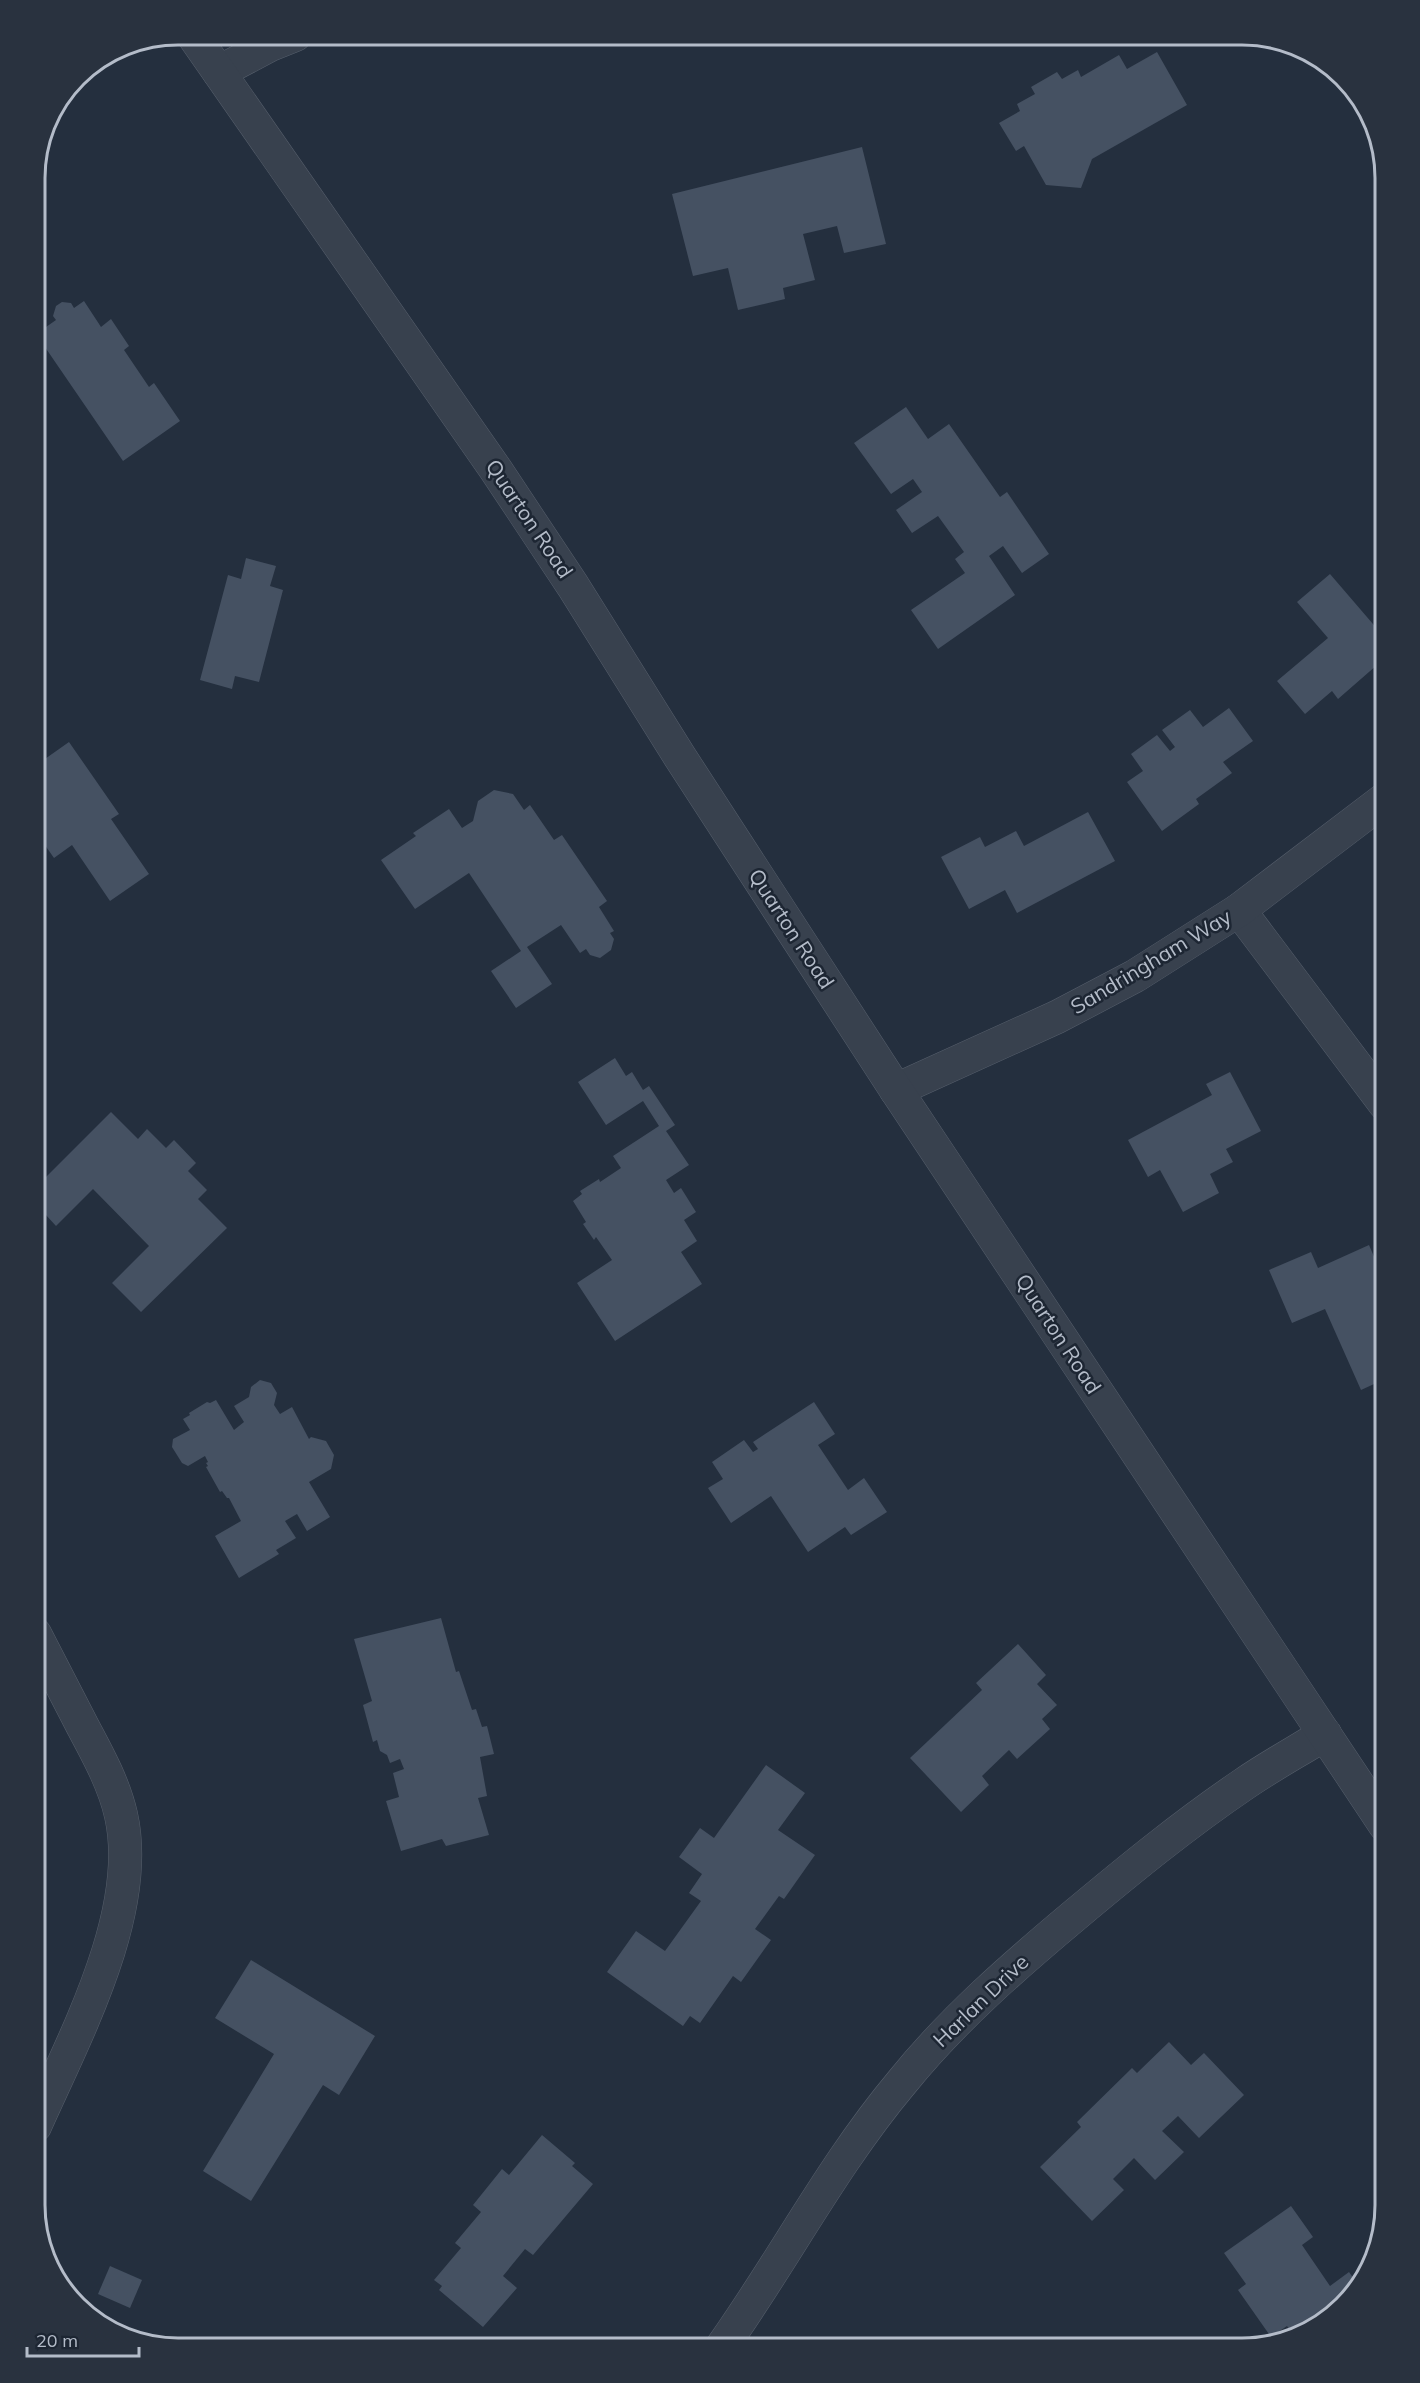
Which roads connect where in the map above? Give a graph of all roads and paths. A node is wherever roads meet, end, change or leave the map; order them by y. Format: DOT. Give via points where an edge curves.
graph roads {
  1 [pos="201,45"];
  2 [pos="270,45"];
  3 [pos="219,72"];
  4 [pos="1375,807"];
  5 [pos="1239,910"];
  6 [pos="1375,1089"];
  7 [pos="896,1090"];
  8 [pos="45,1653"];
  9 [pos="1325,1734"];
  10 [pos="1375,1809"];
  11 [pos="45,2101"];
  12 [pos="728,2338"];
  1 -- 3 [label="street, Quarton Road"];
  2 -- 3 [label="street"];
  3 -- 7 [label="street, Quarton Road" via="503,480"];
  4 -- 5 [label="street, Sandringham Way"];
  5 -- 6 [label="street"];
  5 -- 7 [label="street, Sandringham Way" via="1136,976"];
  7 -- 9 [label="street, Quarton Road"];
  8 -- 11 [label="street" via="104,1768 121,1815 126,1869 118,1920 101,1974"];
  9 -- 10 [label="street, Quarton Road"];
  9 -- 12 [label="street, Harlan Drive" via="1244,1784 1165,1841 1044,1940 940,2039 902,2081 853,2147"];
}
